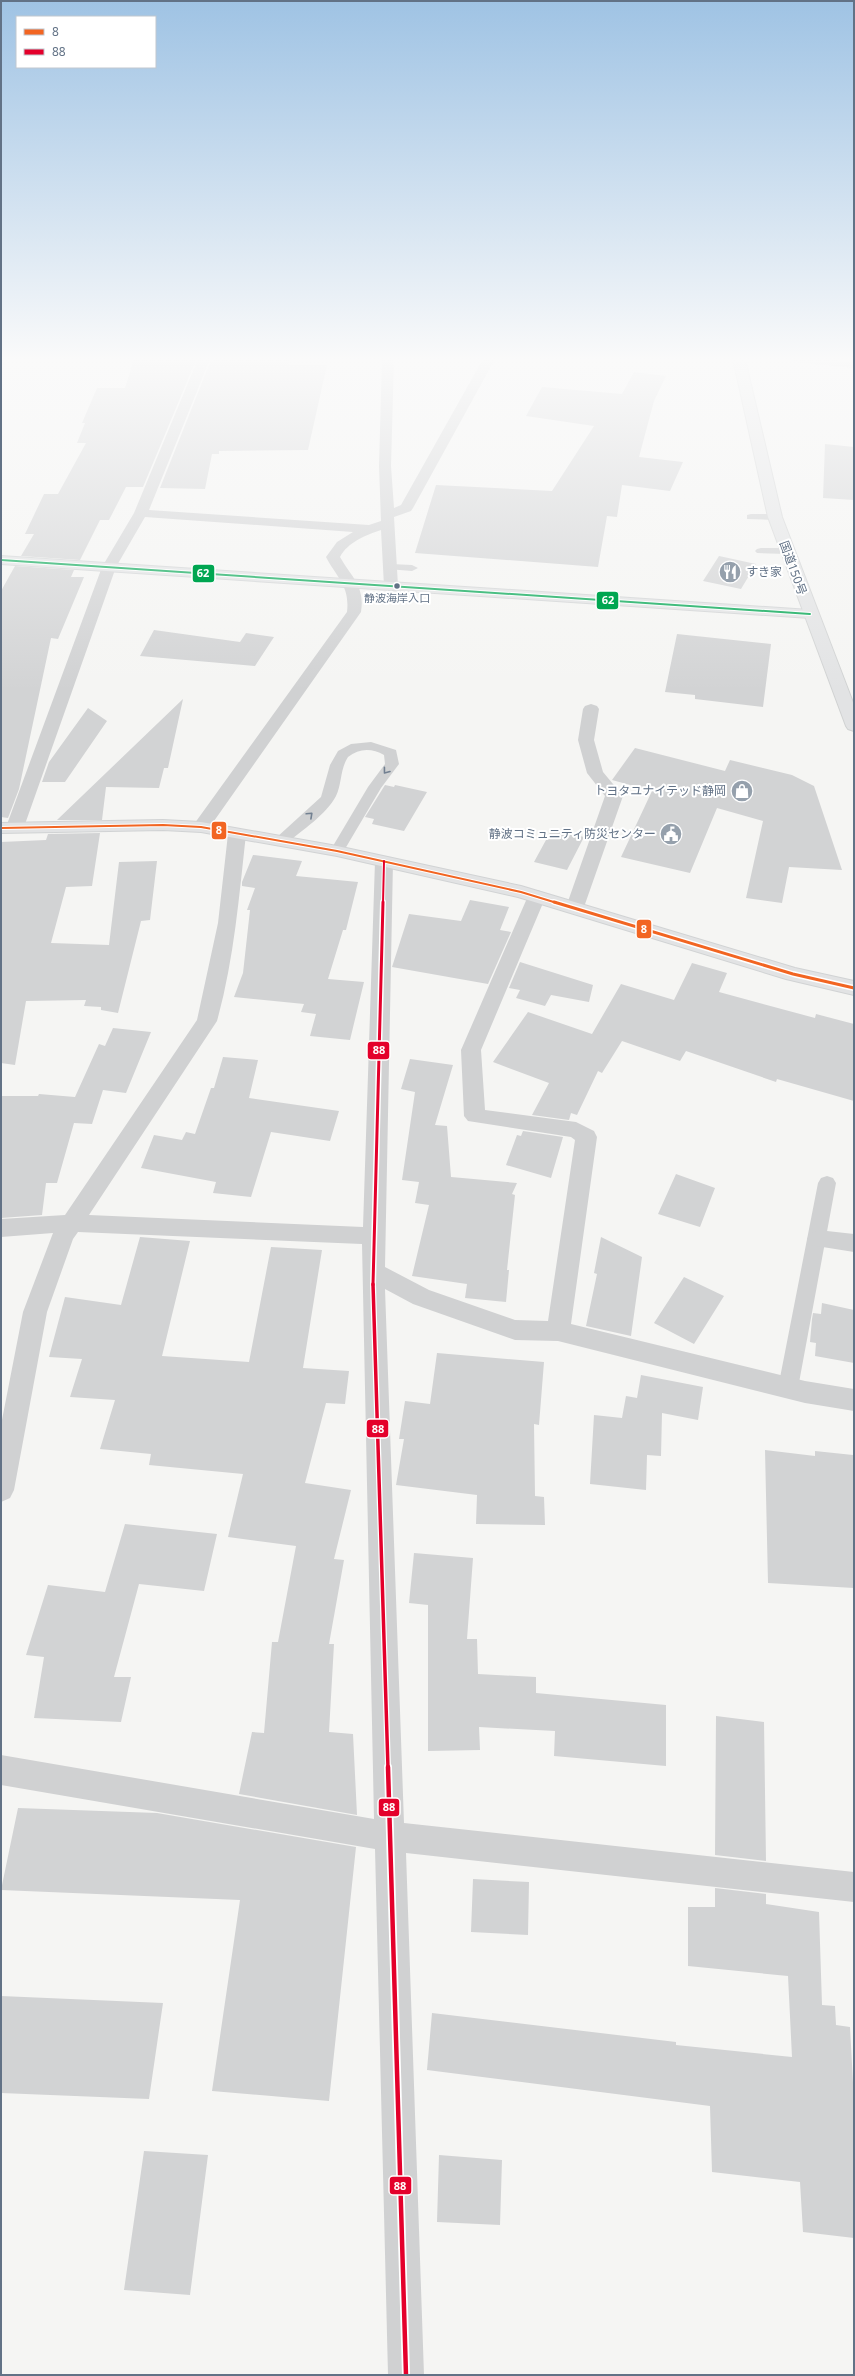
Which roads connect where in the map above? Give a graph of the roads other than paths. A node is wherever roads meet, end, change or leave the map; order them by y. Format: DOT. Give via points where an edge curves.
graph roads {
  1 [pos="159,470"];
  2 [pos="385,470"];
  3 [pos="427,470"];
  4 [pos="764,470"];
  5 [pos="141,513"];
  6 [pos="751,517"];
  7 [pos="775,518"];
  8 [pos="387,519"];
  9 [pos="371,529"];
  10 [pos="761,550"];
  11 [pos="786,551"];
  12 [pos="1,560"];
  13 [pos="109,567"];
  14 [pos="391,568"];
  15 [pos="412,568"];
  16 [pos="352,583"];
  17 [pos="391,586"];
  18 [pos="810,614"];
  19 [pos="591,708"];
  20 [pos="854,726"];
  21 [pos="8,827"];
  22 [pos="201,827"];
  23 [pos="237,834"];
  24 [pos="281,841"];
  25 [pos="337,851"];
  26 [pos="384,861"];
  27 [pos="537,896"];
  28 [pos="575,907"];
  29 [pos="854,988"];
  30 [pos="827,1183"];
  31 [pos="72,1223"];
  32 [pos="1,1228"];
  33 [pos="373,1236"];
  34 [pos="818,1239"];
  35 [pos="854,1243"];
  36 [pos="373,1272"];
  37 [pos="558,1330"];
  38 [pos="788,1388"];
  39 [pos="854,1400"];
  40 [pos="1,1490"];
  41 [pos="1,1770"];
  42 [pos="388,1836"];
  43 [pos="854,1887"];
  44 [pos="406,2375"];
  1 -- 5 [label="street"];
  2 -- 8 [label="street"];
  3 -- 8 [label="street" via="406,508"];
  4 -- 7 [label="main road, 国道150号"];
  5 -- 9 [label="street"];
  5 -- 13 [label="street"];
  6 -- 7 [label="lane"];
  7 -- 11 [label="main road, 国道150号"];
  8 -- 9 [label="street"];
  8 -- 14 [label="street"];
  9 -- 16 [label="street" via="346,543 333,557"];
  10 -- 11 [label="lane"];
  11 -- 18 [label="main road, 国道150号"];
  12 -- 13 [label="main road"];
  13 -- 16 [label="main road"];
  13 -- 21 [label="street"];
  14 -- 15 [label="lane"];
  14 -- 17 [label="street"];
  16 -- 17 [label="main road"];
  16 -- 22 [label="street" via="356,600 354,612"];
  17 -- 18 [label="main road"];
  18 -- 20 [label="main road, 国道150号"];
  19 -- 28 [label="street" via="586,740 595,773 614,796"];
  21 -- 22 [label="main road"];
  22 -- 23 [label="main road"];
  23 -- 24 [label="main road"];
  23 -- 31 [label="street" via="228,923 213,1000 206,1021"];
  24 -- 25 [label="main road"];
  24 -- 25 [label="lane, one-way" via="328,797 342,754 362,746 384,748 391,753 392,764 371,793"];
  25 -- 26 [label="main road"];
  26 -- 27 [label="main road"];
  26 -- 33 [label="street"];
  27 -- 28 [label="main road"];
  27 -- 37 [label="street" via="471,1050 475,1116 576,1130 586,1137"];
  28 -- 29 [label="main road" via="793,974"];
  30 -- 34 [label="lane"];
  31 -- 32 [label="street"];
  31 -- 33 [label="street"];
  31 -- 40 [label="street" via="64,1236 35,1312"];
  33 -- 36 [label="street"];
  34 -- 35 [label="street"];
  34 -- 38 [label="lane"];
  36 -- 37 [label="street" via="422,1297 515,1330"];
  36 -- 42 [label="street"];
  37 -- 38 [label="street"];
  38 -- 39 [label="street"];
  41 -- 42 [label="street"];
  42 -- 43 [label="street"];
  42 -- 44 [label="street"];
}
